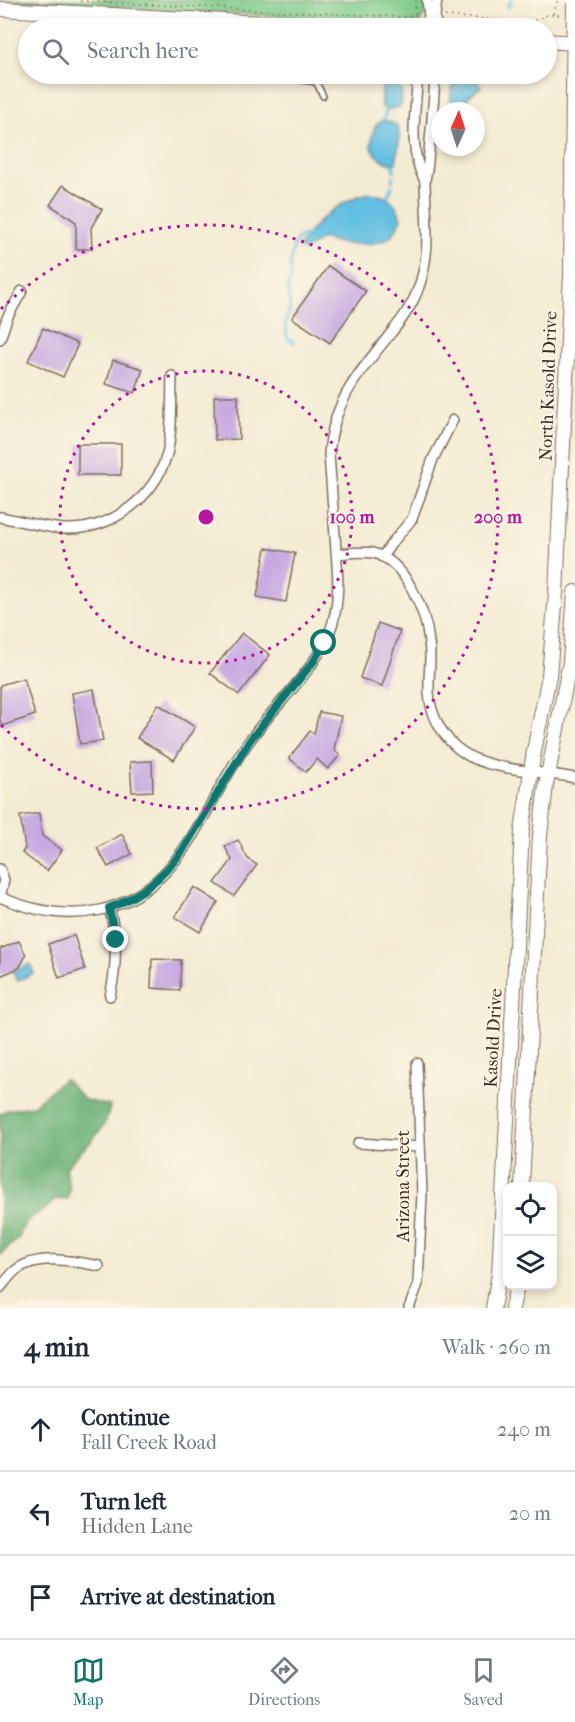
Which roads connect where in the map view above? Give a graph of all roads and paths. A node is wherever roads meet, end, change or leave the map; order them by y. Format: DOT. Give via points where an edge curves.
graph roads {
  1 [pos="416,0"];
  2 [pos="427,0"];
  3 [pos="437,0"];
  4 [pos="558,0"];
  5 [pos="574,0"];
  6 [pos="79,1"];
  7 [pos="0,9"];
  8 [pos="415,15"];
  9 [pos="553,15"];
  10 [pos="561,15"];
  11 [pos="432,16"];
  12 [pos="136,18"];
  13 [pos="465,18"];
  14 [pos="539,18"];
  15 [pos="557,42"];
  16 [pos="574,43"];
  17 [pos="317,84"];
  18 [pos="418,84"];
  19 [pos="434,84"];
  20 [pos="322,96"];
  21 [pos="425,181"];
  22 [pos="22,291"];
  23 [pos="0,339"];
  24 [pos="172,376"];
  25 [pos="453,420"];
  26 [pos="0,517"];
  27 [pos="337,554"];
  28 [pos="382,557"];
  29 [pos="556,593"];
  30 [pos="575,594"];
  31 [pos="531,771"];
  32 [pos="548,773"];
  33 [pos="575,778"];
  34 [pos="0,869"];
  35 [pos="0,897"];
  36 [pos="109,908"];
  37 [pos="110,996"];
  38 [pos="417,1063"];
  39 [pos="358,1143"];
  40 [pos="420,1147"];
  41 [pos="522,1182"];
  42 [pos="99,1266"];
  43 [pos="0,1288"];
  44 [pos="516,1290"];
  45 [pos="409,1308"];
  46 [pos="493,1308"];
  47 [pos="512,1308"];
  1 -- 8 [label="path"];
  2 -- 11 [label="street"];
  3 -- 11 [label="street"];
  4 -- 9 [label="path"];
  5 -- 16 [label="main road, North Kasold Drive"];
  6 -- 8 [label="path"];
  7 -- 12 [label="main road"];
  8 -- 11 [label="path"];
  9 -- 10 [label="path"];
  9 -- 14 [label="path"];
  11 -- 13 [label="path"];
  15 -- 16 [label="main road"];
  16 -- 29 [label="main road, North Kasold Drive" via="571,274"];
  17 -- 20 [label="lane"];
  18 -- 21 [label="street" via="415,150 417,167"];
  19 -- 21 [label="street"];
  21 -- 27 [label="street" via="427,254 417,292 403,319 349,386 334,421 329,454"];
  22 -- 23 [label="street"];
  24 -- 26 [label="street" via="167,453 156,479 134,505 108,520 75,528"];
  25 -- 28 [label="street" via="433,459 412,519"];
  27 -- 28 [label="street"];
  27 -- 36 [label="street" via="336,610 314,661 250,740 172,865 141,893"];
  28 -- 31 [label="street" via="410,585 425,619 431,658 431,706 443,732 452,744 478,761"];
  29 -- 30 [label="street"];
  29 -- 31 [label="main road, North Kasold Drive" via="549,676"];
  30 -- 32 [label="main road" via="570,662"];
  31 -- 32 [label="street"];
  31 -- 46 [label="main road, Kasold Drive" via="521,840 499,1274"];
  32 -- 33 [label="street"];
  32 -- 41 [label="main road, Kasold Drive" via="540,836"];
  34 -- 35 [label="street" via="4,880"];
  35 -- 36 [label="street" via="51,913 83,914"];
  36 -- 37 [label="street" via="116,940"];
  38 -- 40 [label="street, Arizona Street"];
  39 -- 40 [label="street"];
  40 -- 45 [label="street, Arizona Street" via="420,1255 418,1284"];
  42 -- 43 [label="street" via="40,1261 15,1270"];
  44 -- 47 [label="main road"];
}
